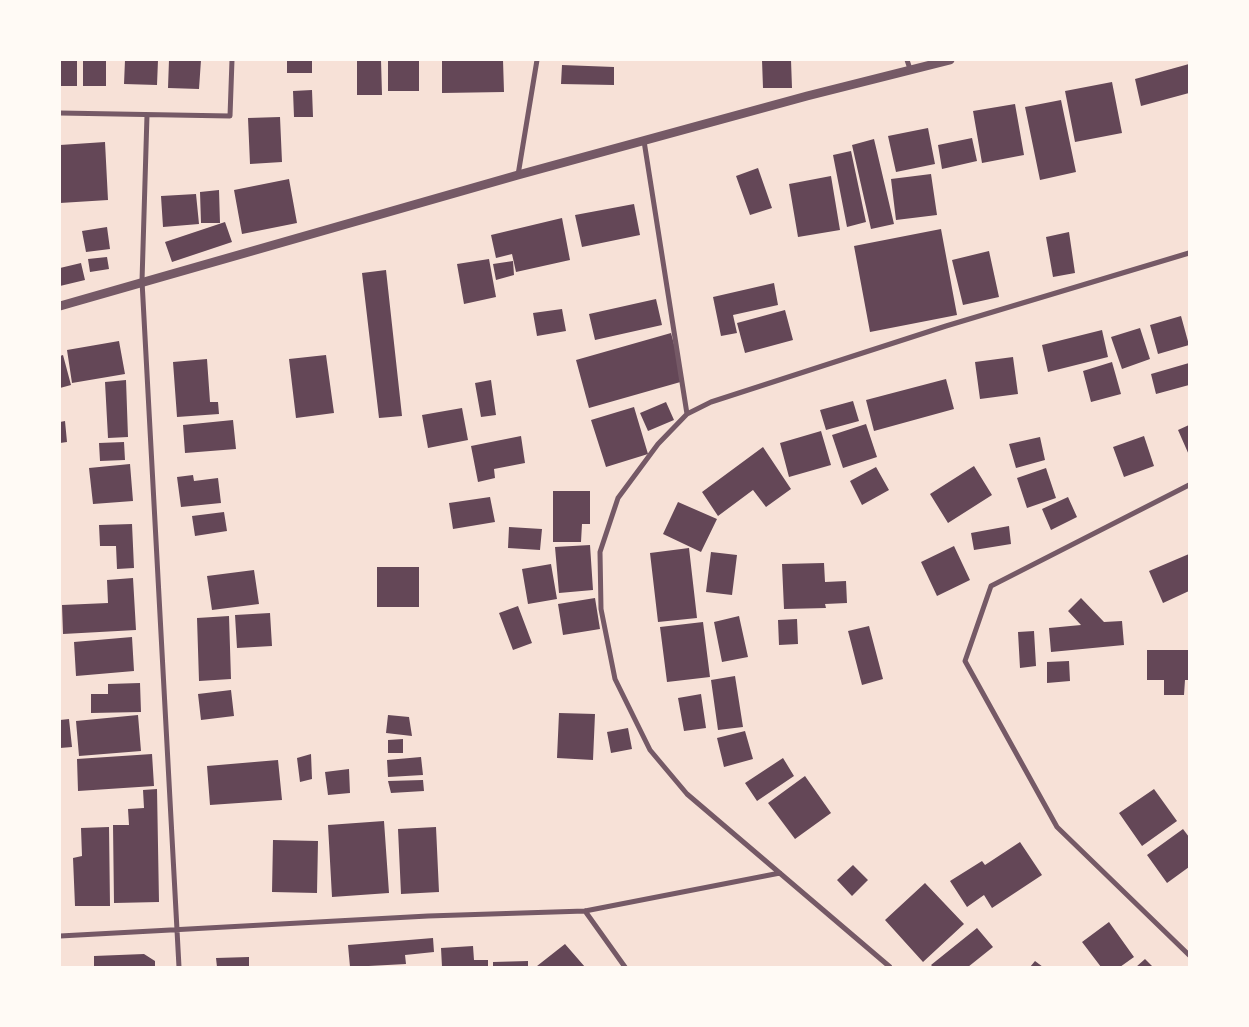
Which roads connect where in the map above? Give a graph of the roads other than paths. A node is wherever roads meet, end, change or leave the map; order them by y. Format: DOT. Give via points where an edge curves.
graph roads {
  1 [pos="232,60"];
  2 [pos="537,60"];
  3 [pos="950,60"];
  4 [pos="909,65"];
  5 [pos="60,113"];
  6 [pos="147,115"];
  7 [pos="644,141"];
  8 [pos="518,175"];
  9 [pos="1189,253"];
  10 [pos="142,281"];
  11 [pos="60,306"];
  12 [pos="686,414"];
  13 [pos="1189,485"];
  14 [pos="780,873"];
  15 [pos="585,910"];
  16 [pos="178,930"];
  17 [pos="60,936"];
  18 [pos="1189,955"];
  19 [pos="179,967"];
  20 [pos="625,967"];
  21 [pos="890,967"];
  1 -- 6 [label="street" via="230,116"];
  2 -- 8 [label="street"];
  3 -- 4 [label="street"];
  4 -- 7 [label="street"];
  5 -- 6 [label="street"];
  6 -- 10 [label="street"];
  7 -- 8 [label="street"];
  7 -- 12 [label="street"];
  8 -- 10 [label="street"];
  9 -- 12 [label="street" via="946,326 711,402"];
  10 -- 11 [label="street"];
  10 -- 16 [label="street"];
  12 -- 14 [label="street" via="658,444 618,498 600,552 601,609 615,679 650,750 687,794"];
  13 -- 18 [label="street" via="991,586 964,662 1057,827"];
  14 -- 15 [label="street"];
  14 -- 21 [label="street"];
  15 -- 16 [label="street"];
  15 -- 20 [label="street"];
  16 -- 17 [label="street"];
  16 -- 19 [label="street"];
}
